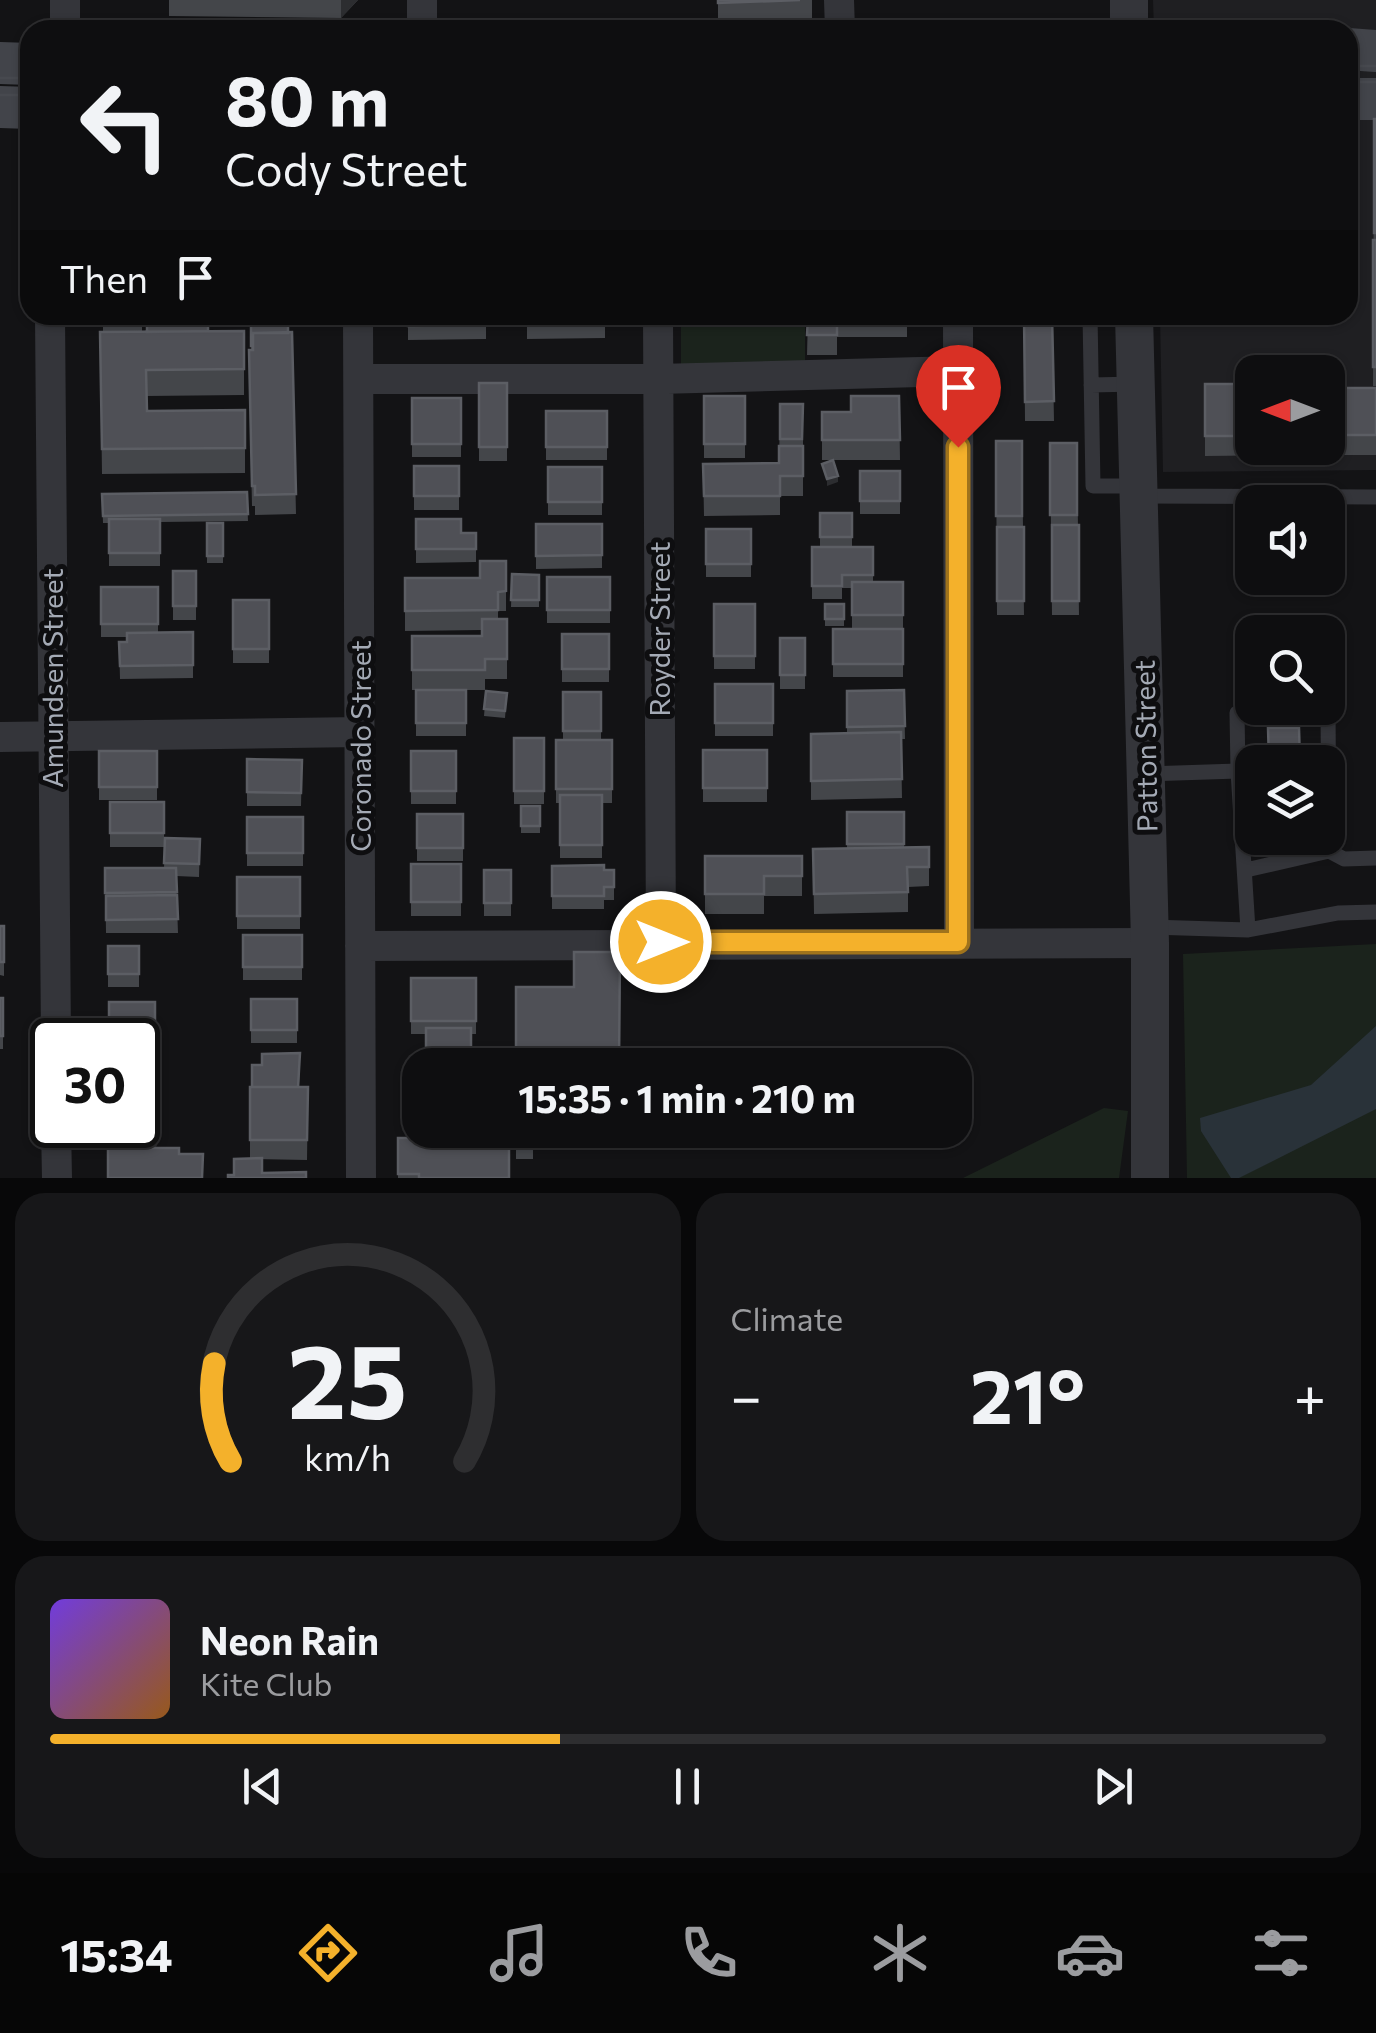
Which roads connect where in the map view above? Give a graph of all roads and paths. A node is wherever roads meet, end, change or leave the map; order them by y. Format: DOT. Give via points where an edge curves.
graph roads {
  1 [pos="50,325"];
  2 [pos="358,325"];
  3 [pos="658,325"];
  4 [pos="958,325"];
  5 [pos="1090,325"];
  6 [pos="1134,325"];
  7 [pos="958,370"];
  8 [pos="359,379"];
  9 [pos="658,379"];
  10 [pos="1136,384"];
  11 [pos="1092,385"];
  12 [pos="1138,491"];
  13 [pos="1376,497"];
  14 [pos="360,732"];
  15 [pos="52,736"];
  16 [pos="0,737"];
  17 [pos="1238,745"];
  18 [pos="1328,745"];
  19 [pos="1235,771"];
  20 [pos="1146,774"];
  21 [pos="1245,855"];
  22 [pos="1312,855"];
  23 [pos="1336,855"];
  24 [pos="1376,858"];
  25 [pos="1246,870"];
  26 [pos="1376,912"];
  27 [pos="1248,930"];
  28 [pos="1150,934"];
  29 [pos="661,942"];
  30 [pos="958,942"];
  31 [pos="360,946"];
  32 [pos="56,1018"];
  33 [pos="56,1148"];
  34 [pos="57,1178"];
  35 [pos="361,1178"];
  36 [pos="1150,1178"];
  1 -- 15 [label="street, Amundsen Street"];
  2 -- 8 [label="street, Coronado Street"];
  3 -- 9 [label="street, Royder Street"];
  4 -- 7 [label="street"];
  5 -- 11 [label="lane"];
  6 -- 10 [label="street, Patton Street"];
  7 -- 9 [label="street"];
  7 -- 30 [label="street"];
  8 -- 9 [label="street"];
  8 -- 14 [label="street, Coronado Street"];
  9 -- 29 [label="street, Royder Street"];
  10 -- 11 [label="lane"];
  10 -- 12 [label="street, Patton Street"];
  11 -- 12 [label="lane" via="1093,486"];
  12 -- 13 [label="lane"];
  12 -- 20 [label="street, Patton Street"];
  14 -- 15 [label="street"];
  14 -- 31 [label="street, Coronado Street"];
  15 -- 16 [label="street"];
  15 -- 32 [label="street, Amundsen Street"];
  17 -- 18 [label="lane" via="1237,713 1328,710"];
  19 -- 20 [label="lane"];
  20 -- 28 [label="street, Patton Street"];
  21 -- 25 [label="lane"];
  22 -- 25 [label="lane"];
  23 -- 24 [label="lane"];
  25 -- 27 [label="lane"];
  26 -- 27 [label="lane"];
  27 -- 28 [label="lane"];
  28 -- 30 [label="street"];
  28 -- 36 [label="street, Patton Street"];
  29 -- 30 [label="street"];
  29 -- 31 [label="street"];
  31 -- 35 [label="street, Coronado Street"];
  33 -- 34 [label="street"];
}
